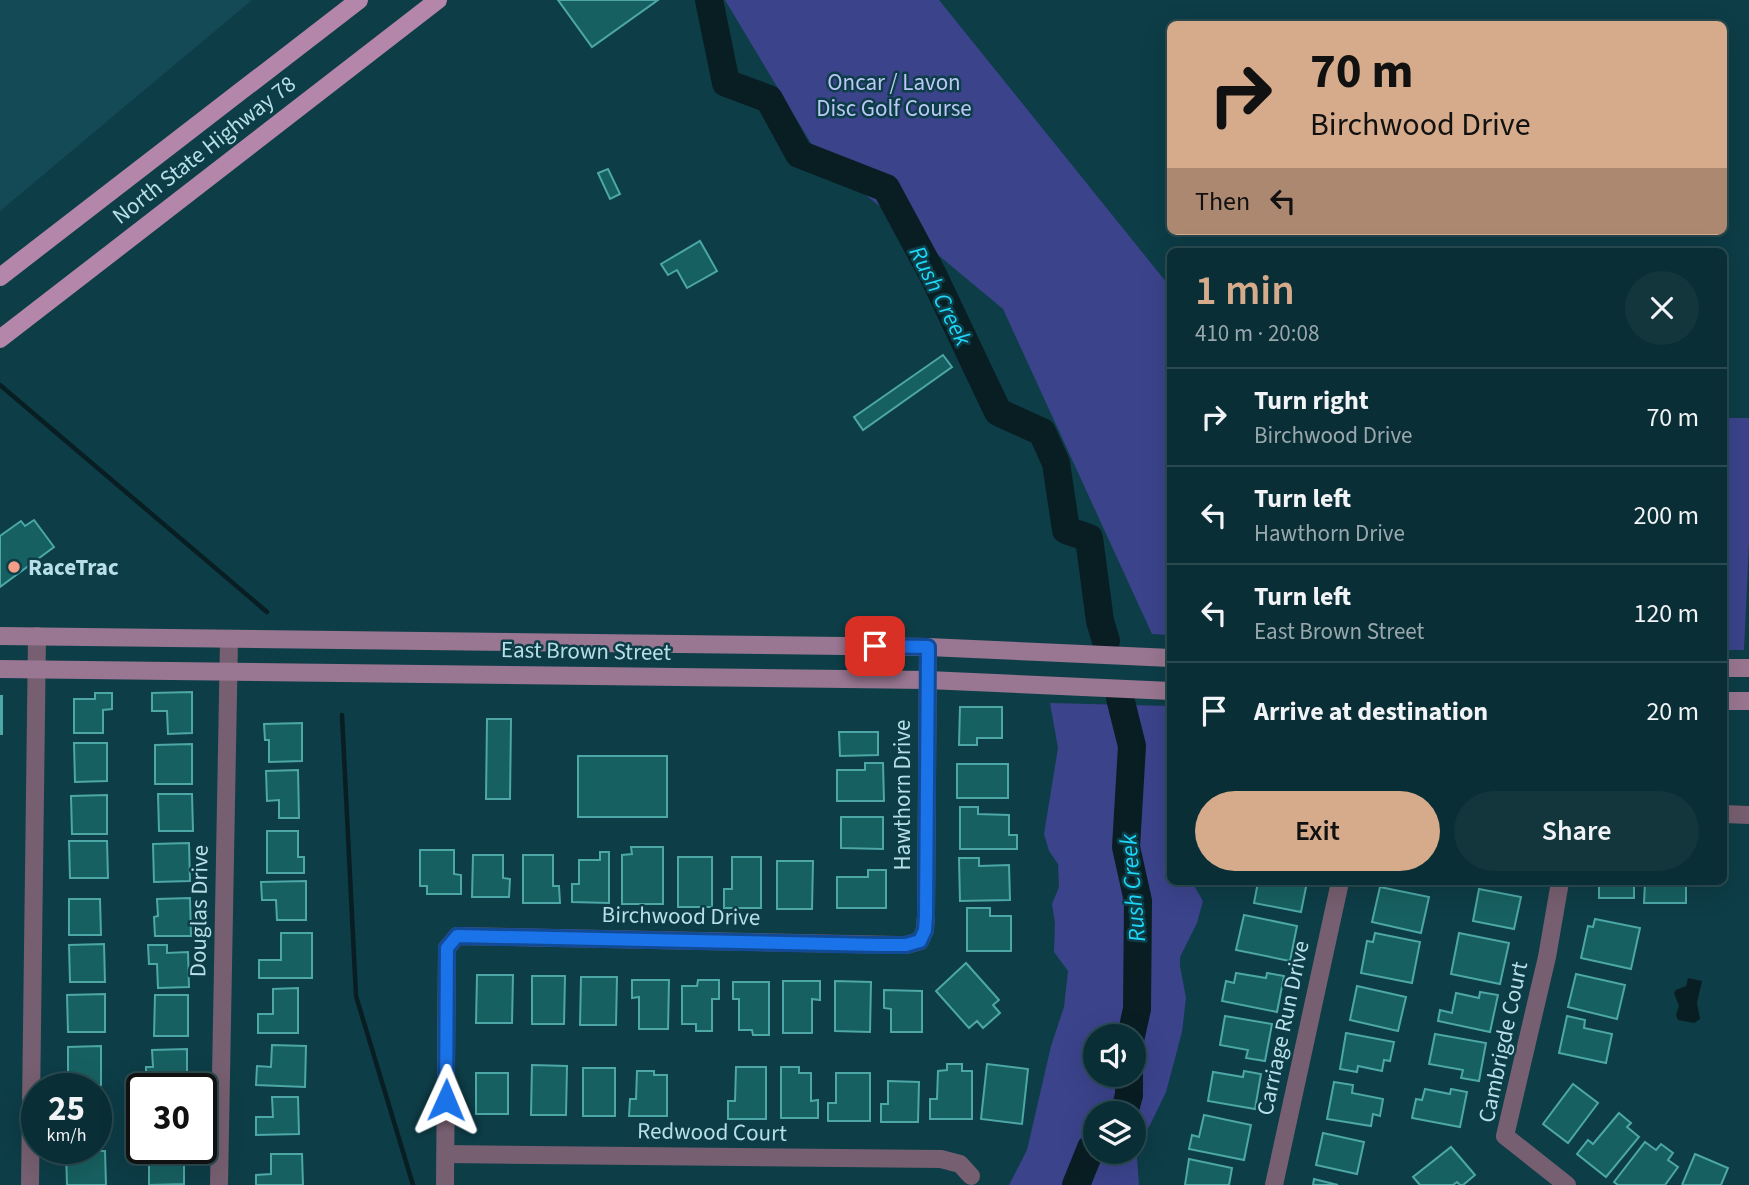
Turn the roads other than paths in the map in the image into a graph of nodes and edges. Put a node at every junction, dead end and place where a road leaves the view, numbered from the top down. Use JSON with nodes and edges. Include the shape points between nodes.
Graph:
{"nodes":[{"id":1,"x":359,"y":0,"type":"edge"},
{"id":2,"x":438,"y":0,"type":"edge"},
{"id":3,"x":0,"y":277,"type":"edge"},
{"id":4,"x":0,"y":339,"type":"edge"},
{"id":5,"x":0,"y":636,"type":"edge"},
{"id":6,"x":37,"y":636,"type":"junction"},
{"id":7,"x":229,"y":639,"type":"junction"},
{"id":8,"x":692,"y":644,"type":"junction"},
{"id":9,"x":928,"y":647,"type":"junction"},
{"id":10,"x":1167,"y":658,"type":"edge"},
{"id":11,"x":1727,"y":668,"type":"edge"},
{"id":12,"x":1749,"y":668,"type":"edge"},
{"id":13,"x":0,"y":669,"type":"edge"},
{"id":14,"x":37,"y":669,"type":"junction"},
{"id":15,"x":229,"y":672,"type":"junction"},
{"id":16,"x":692,"y":677,"type":"junction"},
{"id":17,"x":928,"y":680,"type":"junction"},
{"id":18,"x":1167,"y":691,"type":"edge"},
{"id":19,"x":1727,"y":701,"type":"edge"},
{"id":20,"x":1749,"y":701,"type":"edge"},
{"id":21,"x":1727,"y":814,"type":"edge"},
{"id":22,"x":1749,"y":815,"type":"edge"},
{"id":23,"x":1339,"y":885,"type":"edge"},
{"id":24,"x":1559,"y":885,"type":"edge"},
{"id":25,"x":920,"y":941,"type":"joint"},
{"id":26,"x":446,"y":1154,"type":"junction"},
{"id":27,"x":971,"y":1176,"type":"dead end"},
{"id":28,"x":30,"y":1185,"type":"edge"},
{"id":29,"x":219,"y":1185,"type":"edge"},
{"id":30,"x":445,"y":1185,"type":"edge"},
{"id":31,"x":1274,"y":1185,"type":"edge"},
{"id":32,"x":1567,"y":1185,"type":"edge"}],
"edges":[{"from":1,"to":3,"type":"main road","name":"North State Highway 78"},
{"from":2,"to":4,"type":"main road","name":"North State Highway 78"},
{"from":5,"to":6,"type":"main road","name":"East Brown Street"},
{"from":6,"to":7,"type":"main road","name":"East Brown Street"},
{"from":6,"to":14,"type":"street"},
{"from":7,"to":8,"type":"main road","name":"East Brown Street"},
{"from":7,"to":15,"type":"street","name":"Douglas Drive"},
{"from":8,"to":9,"type":"main road","name":"East Brown Street"},
{"from":8,"to":16,"type":"main road"},
{"from":9,"to":10,"type":"main road","name":"East Brown Street"},
{"from":9,"to":17,"type":"street","name":"Hawthorn Drive"},
{"from":11,"to":12,"type":"main road"},
{"from":13,"to":14,"type":"main road","name":"East Brown Street"},
{"from":14,"to":15,"type":"main road","name":"East Brown Street"},
{"from":14,"to":28,"type":"street"},
{"from":15,"to":16,"type":"main road","name":"East Brown Street"},
{"from":15,"to":29,"type":"street","name":"Douglas Drive"},
{"from":16,"to":17,"type":"main road","name":"East Brown Street"},
{"from":17,"to":18,"type":"main road","name":"East Brown Street"},
{"from":17,"to":25,"type":"street","name":"Hawthorn Drive","via":[[926,916]]},
{"from":19,"to":20,"type":"main road"},
{"from":21,"to":22,"type":"street"},
{"from":23,"to":31,"type":"street","name":"Carriage Run Drive"},
{"from":24,"to":32,"type":"street","name":"Cambrigde Court","via":[[1505,1136]]},
{"from":25,"to":26,"type":"street","name":"Birchwood Drive","via":[[888,945],[457,936],[447,948]]},
{"from":26,"to":27,"type":"street","name":"Redwood Court","via":[[941,1159],[960,1164]]},
{"from":26,"to":30,"type":"street"}]}
